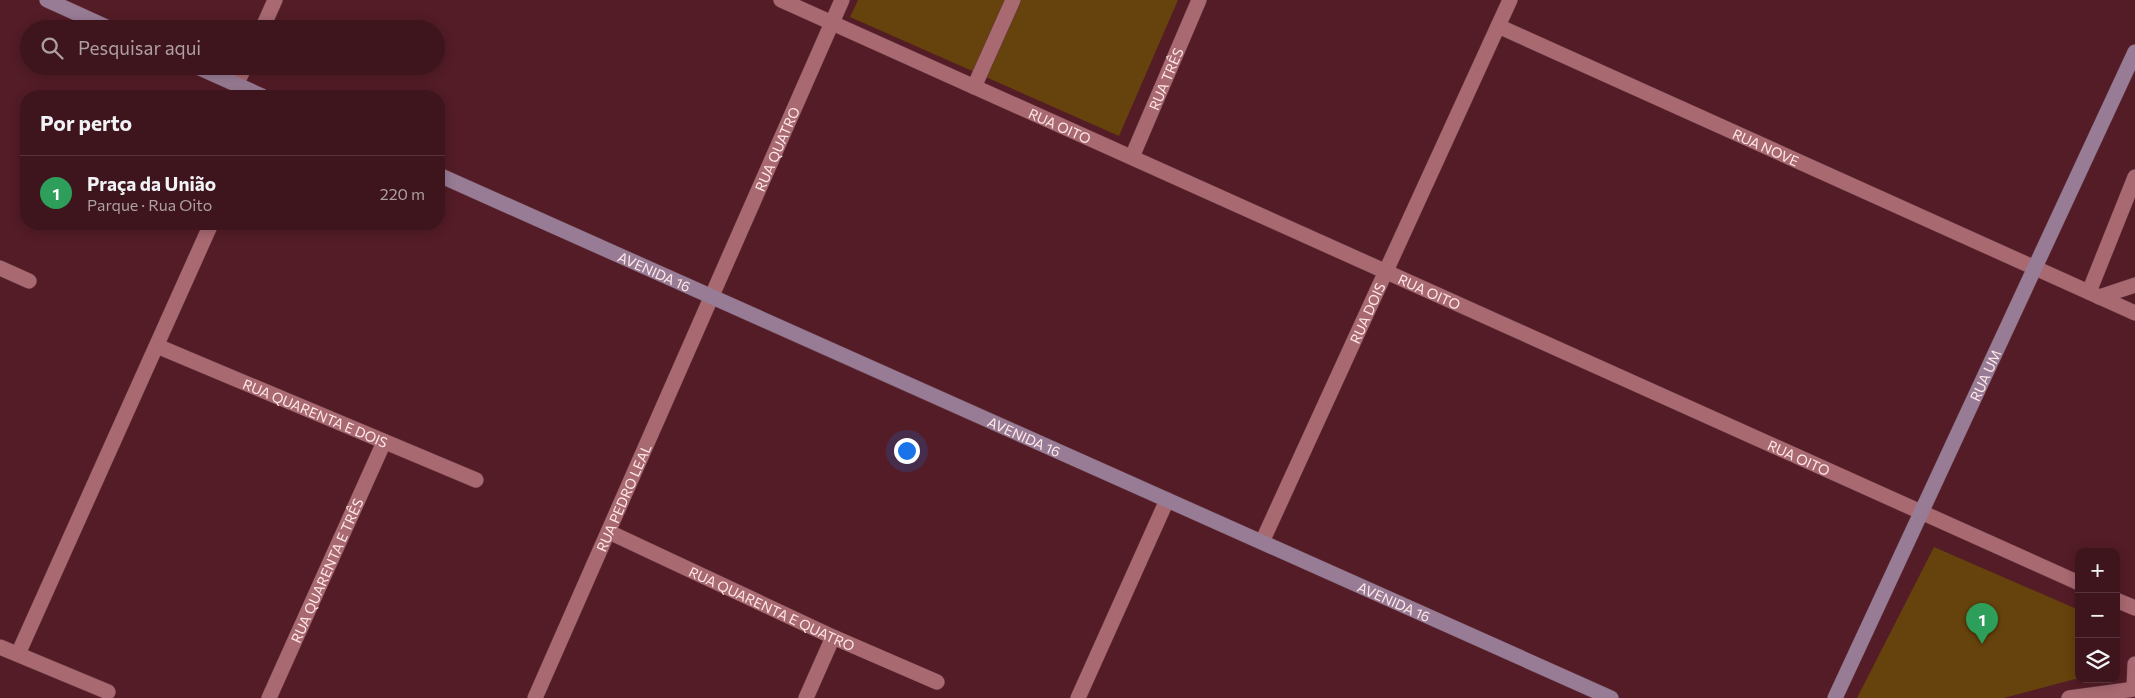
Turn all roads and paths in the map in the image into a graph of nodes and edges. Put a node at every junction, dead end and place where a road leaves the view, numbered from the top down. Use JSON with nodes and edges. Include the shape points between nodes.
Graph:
{"nodes":[{"id":1,"x":47,"y":0,"type":"edge"},
{"id":2,"x":275,"y":0,"type":"edge"},
{"id":3,"x":781,"y":0,"type":"edge"},
{"id":4,"x":842,"y":0,"type":"edge"},
{"id":5,"x":1013,"y":0,"type":"edge"},
{"id":6,"x":1199,"y":0,"type":"edge"},
{"id":7,"x":1510,"y":0,"type":"edge"},
{"id":8,"x":91,"y":20,"type":"edge"},
{"id":9,"x":266,"y":20,"type":"edge"},
{"id":10,"x":832,"y":23,"type":"junction"},
{"id":11,"x":1498,"y":26,"type":"junction"},
{"id":12,"x":2135,"y":52,"type":"edge"},
{"id":13,"x":214,"y":75,"type":"edge"},
{"id":14,"x":241,"y":75,"type":"edge"},
{"id":15,"x":236,"y":85,"type":"junction"},
{"id":16,"x":974,"y":87,"type":"junction"},
{"id":17,"x":248,"y":90,"type":"edge"},
{"id":18,"x":1132,"y":157,"type":"junction"},
{"id":19,"x":2135,"y":177,"type":"edge"},
{"id":20,"x":445,"y":178,"type":"edge"},
{"id":21,"x":208,"y":230,"type":"edge"},
{"id":22,"x":0,"y":268,"type":"edge"},
{"id":23,"x":2035,"y":268,"type":"junction"},
{"id":24,"x":1385,"y":272,"type":"junction"},
{"id":25,"x":29,"y":281,"type":"dead end"},
{"id":26,"x":2135,"y":285,"type":"edge"},
{"id":27,"x":2094,"y":294,"type":"junction"},
{"id":28,"x":713,"y":298,"type":"junction"},
{"id":29,"x":2135,"y":313,"type":"edge"},
{"id":30,"x":157,"y":346,"type":"junction"},
{"id":31,"x":384,"y":442,"type":"junction"},
{"id":32,"x":476,"y":480,"type":"dead end"},
{"id":33,"x":1167,"y":500,"type":"junction"},
{"id":34,"x":1921,"y":512,"type":"junction"},
{"id":35,"x":609,"y":532,"type":"junction"},
{"id":36,"x":1262,"y":542,"type":"junction"},
{"id":37,"x":2075,"y":581,"type":"edge"},
{"id":38,"x":2120,"y":602,"type":"edge"},
{"id":39,"x":2135,"y":608,"type":"edge"},
{"id":40,"x":833,"y":637,"type":"junction"},
{"id":41,"x":0,"y":647,"type":"edge"},
{"id":42,"x":18,"y":654,"type":"junction"},
{"id":43,"x":2135,"y":664,"type":"edge"},
{"id":44,"x":937,"y":682,"type":"dead end"},
{"id":45,"x":2134,"y":689,"type":"edge"},
{"id":46,"x":108,"y":692,"type":"dead end"},
{"id":47,"x":269,"y":698,"type":"edge"},
{"id":48,"x":535,"y":698,"type":"edge"},
{"id":49,"x":806,"y":698,"type":"edge"},
{"id":50,"x":1078,"y":698,"type":"edge"},
{"id":51,"x":1611,"y":698,"type":"edge"},
{"id":52,"x":1835,"y":698,"type":"edge"},
{"id":53,"x":2069,"y":698,"type":"edge"}],
"edges":[{"from":1,"to":8,"type":"street"},
{"from":2,"to":9,"type":"street"},
{"from":3,"to":10,"type":"street","name":"RUA OITO"},
{"from":4,"to":10,"type":"street","name":"RUA QUATRO"},
{"from":5,"to":16,"type":"street"},
{"from":6,"to":18,"type":"street","name":"RUA TRÊS"},
{"from":7,"to":11,"type":"street","name":"RUA DOIS"},
{"from":10,"to":16,"type":"street","name":"RUA OITO"},
{"from":10,"to":28,"type":"street","name":"RUA QUATRO"},
{"from":11,"to":23,"type":"street","name":"RUA NOVE"},
{"from":11,"to":24,"type":"street","name":"RUA DOIS"},
{"from":12,"to":23,"type":"street","name":"RUA UM"},
{"from":13,"to":15,"type":"street"},
{"from":14,"to":15,"type":"street"},
{"from":15,"to":17,"type":"street"},
{"from":16,"to":18,"type":"street","name":"RUA OITO"},
{"from":18,"to":24,"type":"street","name":"RUA OITO"},
{"from":19,"to":27,"type":"street"},
{"from":20,"to":28,"type":"street","name":"AVENIDA 16"},
{"from":21,"to":30,"type":"street"},
{"from":22,"to":25,"type":"street"},
{"from":23,"to":27,"type":"street","name":"RUA NOVE"},
{"from":23,"to":34,"type":"street","name":"RUA UM"},
{"from":24,"to":34,"type":"street","name":"RUA OITO"},
{"from":24,"to":36,"type":"street","name":"RUA DOIS"},
{"from":26,"to":27,"type":"street"},
{"from":27,"to":29,"type":"street","name":"RUA NOVE"},
{"from":28,"to":33,"type":"street","name":"AVENIDA 16"},
{"from":28,"to":35,"type":"street","name":"RUA PEDRO LEAL"},
{"from":30,"to":31,"type":"street","name":"RUA QUARENTA E DOIS"},
{"from":30,"to":42,"type":"street"},
{"from":31,"to":32,"type":"street","name":"RUA QUARENTA E DOIS"},
{"from":31,"to":47,"type":"street","name":"RUA QUARENTA E TRÊS"},
{"from":33,"to":36,"type":"street","name":"AVENIDA 16"},
{"from":33,"to":50,"type":"street"},
{"from":34,"to":37,"type":"street","name":"RUA OITO"},
{"from":34,"to":52,"type":"street","name":"RUA UM"},
{"from":35,"to":40,"type":"street","name":"RUA QUARENTA E QUATRO"},
{"from":35,"to":48,"type":"street","name":"RUA PEDRO LEAL"},
{"from":36,"to":51,"type":"street","name":"AVENIDA 16"},
{"from":38,"to":39,"type":"street"},
{"from":40,"to":44,"type":"street","name":"RUA QUARENTA E QUATRO"},
{"from":40,"to":49,"type":"street"},
{"from":41,"to":42,"type":"street"},
{"from":42,"to":46,"type":"street"},
{"from":43,"to":45,"type":"street"},
{"from":45,"to":53,"type":"street"}]}
